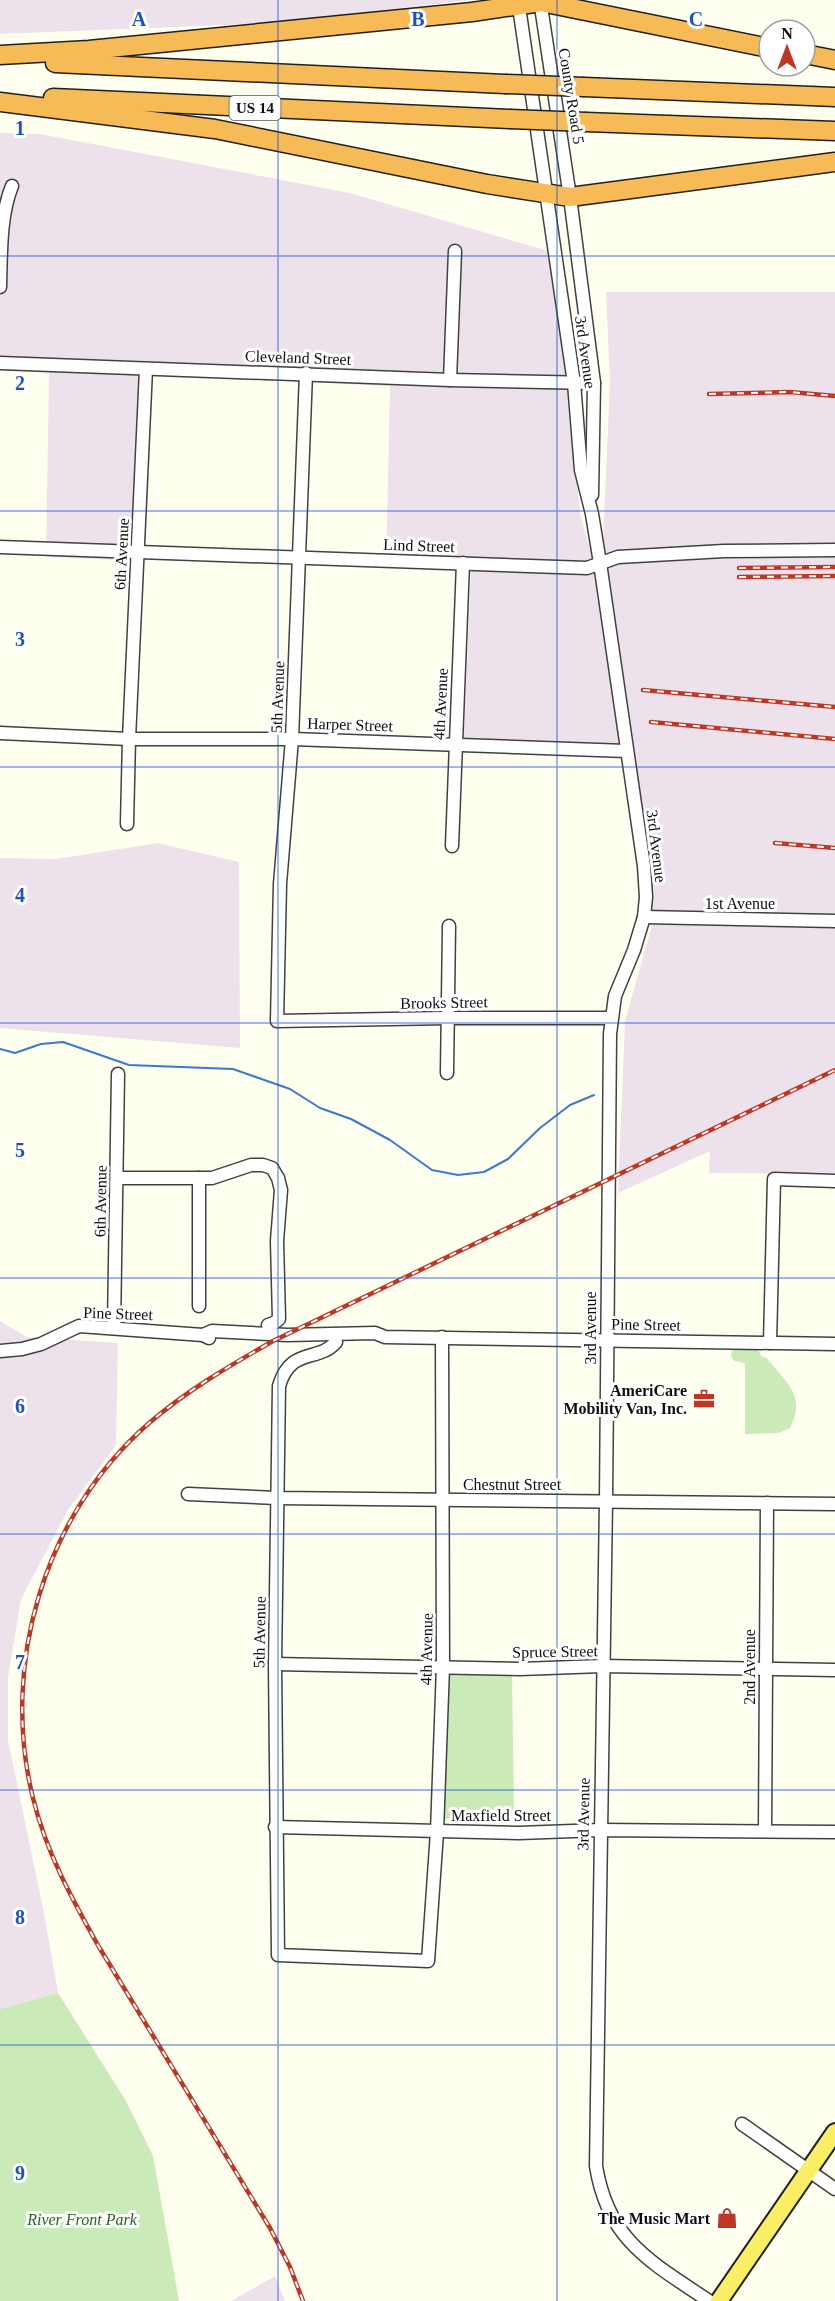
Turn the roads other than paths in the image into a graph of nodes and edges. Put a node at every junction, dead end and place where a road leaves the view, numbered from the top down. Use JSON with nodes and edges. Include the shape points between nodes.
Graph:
{"nodes":[{"id":1,"x":540,"y":1,"type":"edge"},
{"id":2,"x":518,"y":2,"type":"edge"},
{"id":3,"x":757,"y":46,"type":"edge"},
{"id":4,"x":0,"y":55,"type":"edge"},
{"id":5,"x":817,"y":56,"type":"edge"},
{"id":6,"x":835,"y":60,"type":"edge"},
{"id":7,"x":0,"y":61,"type":"edge"},
{"id":8,"x":0,"y":96,"type":"edge"},
{"id":9,"x":835,"y":97,"type":"edge"},
{"id":10,"x":0,"y":102,"type":"edge"},
{"id":11,"x":835,"y":131,"type":"edge"},
{"id":12,"x":835,"y":162,"type":"edge"},
{"id":13,"x":12,"y":186,"type":"dead end"},
{"id":14,"x":546,"y":194,"type":"junction"},
{"id":15,"x":570,"y":197,"type":"junction"},
{"id":16,"x":454,"y":251,"type":"dead end"},
{"id":17,"x":0,"y":287,"type":"edge"},
{"id":18,"x":0,"y":363,"type":"edge"},
{"id":19,"x":146,"y":369,"type":"junction"},
{"id":20,"x":306,"y":373,"type":"junction"},
{"id":21,"x":450,"y":380,"type":"junction"},
{"id":22,"x":574,"y":383,"type":"junction"},
{"id":23,"x":594,"y":383,"type":"junction"},
{"id":24,"x":592,"y":514,"type":"junction"},
{"id":25,"x":0,"y":547,"type":"edge"},
{"id":26,"x":835,"y":550,"type":"edge"},
{"id":27,"x":138,"y":552,"type":"junction"},
{"id":28,"x":298,"y":558,"type":"junction"},
{"id":29,"x":463,"y":563,"type":"junction"},
{"id":30,"x":600,"y":563,"type":"junction"},
{"id":31,"x":0,"y":732,"type":"edge"},
{"id":32,"x":129,"y":739,"type":"junction"},
{"id":33,"x":292,"y":739,"type":"junction"},
{"id":34,"x":455,"y":745,"type":"junction"},
{"id":35,"x":626,"y":751,"type":"junction"},
{"id":36,"x":127,"y":824,"type":"dead end"},
{"id":37,"x":452,"y":846,"type":"dead end"},
{"id":38,"x":644,"y":917,"type":"junction"},
{"id":39,"x":835,"y":921,"type":"edge"},
{"id":40,"x":449,"y":926,"type":"dead end"},
{"id":41,"x":447,"y":1018,"type":"junction"},
{"id":42,"x":611,"y":1018,"type":"junction"},
{"id":43,"x":277,"y":1022,"type":"joint"},
{"id":44,"x":447,"y":1073,"type":"dead end"},
{"id":45,"x":118,"y":1074,"type":"dead end"},
{"id":46,"x":117,"y":1178,"type":"junction"},
{"id":47,"x":199,"y":1178,"type":"junction"},
{"id":48,"x":835,"y":1181,"type":"edge"},
{"id":49,"x":199,"y":1306,"type":"dead end"},
{"id":50,"x":273,"y":1322,"type":"dead end"},
{"id":51,"x":114,"y":1327,"type":"junction"},
{"id":52,"x":203,"y":1335,"type":"junction"},
{"id":53,"x":385,"y":1337,"type":"junction"},
{"id":54,"x":442,"y":1337,"type":"junction"},
{"id":55,"x":606,"y":1340,"type":"junction"},
{"id":56,"x":336,"y":1342,"type":"junction"},
{"id":57,"x":770,"y":1343,"type":"junction"},
{"id":58,"x":835,"y":1344,"type":"edge"},
{"id":59,"x":0,"y":1352,"type":"edge"},
{"id":60,"x":188,"y":1494,"type":"dead end"},
{"id":61,"x":277,"y":1498,"type":"junction"},
{"id":62,"x":444,"y":1501,"type":"junction"},
{"id":63,"x":606,"y":1501,"type":"junction"},
{"id":64,"x":766,"y":1503,"type":"junction"},
{"id":65,"x":835,"y":1504,"type":"edge"},
{"id":66,"x":275,"y":1664,"type":"junction"},
{"id":67,"x":443,"y":1666,"type":"junction"},
{"id":68,"x":602,"y":1666,"type":"junction"},
{"id":69,"x":765,"y":1670,"type":"junction"},
{"id":70,"x":835,"y":1670,"type":"edge"},
{"id":71,"x":275,"y":1827,"type":"junction"},
{"id":72,"x":600,"y":1830,"type":"junction"},
{"id":73,"x":765,"y":1831,"type":"junction"},
{"id":74,"x":437,"y":1832,"type":"junction"},
{"id":75,"x":835,"y":1832,"type":"edge"},
{"id":76,"x":428,"y":1961,"type":"joint"},
{"id":77,"x":742,"y":2124,"type":"dead end"},
{"id":78,"x":835,"y":2132,"type":"edge"},
{"id":79,"x":808,"y":2171,"type":"junction"},
{"id":80,"x":835,"y":2189,"type":"edge"},
{"id":81,"x":709,"y":2301,"type":"edge"},
{"id":82,"x":719,"y":2301,"type":"edge"}],
"edges":[{"from":1,"to":2,"type":"highway"},
{"from":1,"to":3,"type":"highway"},
{"from":1,"to":15,"type":"street","name":"County Road 5"},
{"from":2,"to":4,"type":"highway","via":[[472,12],[99,50]]},
{"from":2,"to":14,"type":"street"},
{"from":5,"to":6,"type":"highway"},
{"from":7,"to":9,"type":"highway","number":"US 14","bridge":true},
{"from":8,"to":11,"type":"highway","number":"US 14","bridge":true},
{"from":10,"to":14,"type":"highway","via":[[215,129]]},
{"from":12,"to":15,"type":"highway"},
{"from":13,"to":17,"type":"street","via":[[2,212]]},
{"from":14,"to":15,"type":"highway"},
{"from":14,"to":22,"type":"street","name":"3rd Avenue"},
{"from":15,"to":23,"type":"street","name":"3rd Avenue"},
{"from":16,"to":21,"type":"street"},
{"from":18,"to":19,"type":"street","name":"Cleveland Street"},
{"from":19,"to":20,"type":"street","name":"Cleveland Street"},
{"from":19,"to":27,"type":"street","name":"6th Avenue"},
{"from":20,"to":21,"type":"street","name":"Cleveland Street"},
{"from":20,"to":28,"type":"street","name":"5th Avenue"},
{"from":21,"to":22,"type":"street","name":"Cleveland Street"},
{"from":22,"to":23,"type":"street","name":"Cleveland Street"},
{"from":22,"to":24,"type":"street","name":"3rd Avenue","via":[[581,470]]},
{"from":23,"to":24,"type":"street","name":"3rd Avenue"},
{"from":24,"to":30,"type":"street","name":"3rd Avenue"},
{"from":25,"to":27,"type":"street","name":"Lind Street"},
{"from":26,"to":30,"type":"street","name":"Lind Street","via":[[724,551],[618,557]]},
{"from":27,"to":28,"type":"street","name":"Lind Street"},
{"from":27,"to":32,"type":"street","name":"6th Avenue"},
{"from":28,"to":29,"type":"street","name":"Lind Street"},
{"from":28,"to":33,"type":"street","name":"5th Avenue"},
{"from":29,"to":30,"type":"street","name":"Lind Street","via":[[587,568]]},
{"from":29,"to":34,"type":"street","name":"4th Avenue"},
{"from":30,"to":35,"type":"street","name":"3rd Avenue"},
{"from":31,"to":32,"type":"street","name":"Harper Street"},
{"from":32,"to":33,"type":"street","name":"Harper Street"},
{"from":32,"to":36,"type":"street","name":"6th Avenue"},
{"from":33,"to":34,"type":"street","name":"Harper Street"},
{"from":33,"to":43,"type":"street","name":"5th Avenue","via":[[280,884]]},
{"from":34,"to":35,"type":"street","name":"Harper Street"},
{"from":34,"to":37,"type":"street","name":"4th Avenue"},
{"from":35,"to":38,"type":"street","name":"3rd Avenue","via":[[644,866]]},
{"from":38,"to":39,"type":"street","name":"1st Avenue"},
{"from":38,"to":42,"type":"street","name":"3rd Avenue","via":[[615,996]]},
{"from":40,"to":41,"type":"street"},
{"from":41,"to":42,"type":"street","name":"Brooks Street"},
{"from":41,"to":43,"type":"street","name":"Brooks Street"},
{"from":41,"to":44,"type":"street"},
{"from":42,"to":55,"type":"street","name":"3rd Avenue"},
{"from":45,"to":46,"type":"street","name":"6th Avenue"},
{"from":46,"to":47,"type":"street"},
{"from":46,"to":51,"type":"street","name":"6th Avenue"},
{"from":47,"to":49,"type":"street"},
{"from":47,"to":50,"type":"street","via":[[212,1178],[251,1165],[272,1168],[278,1178],[281,1190]]},
{"from":48,"to":57,"type":"street","via":[[774,1179]]},
{"from":51,"to":52,"type":"street","name":"Pine Street"},
{"from":51,"to":59,"type":"street","name":"Pine Street","via":[[79,1326],[41,1344]]},
{"from":52,"to":53,"type":"street","name":"Pine Street","via":[[212,1331],[287,1335],[375,1333]]},
{"from":52,"to":56,"type":"street","name":"Pine Street","via":[[213,1339]]},
{"from":53,"to":54,"type":"street","name":"Pine Street"},
{"from":53,"to":56,"type":"street","name":"Pine Street"},
{"from":54,"to":55,"type":"street","name":"Pine Street"},
{"from":54,"to":62,"type":"street","name":"4th Avenue"},
{"from":55,"to":57,"type":"street","name":"Pine Street"},
{"from":55,"to":63,"type":"street","name":"3rd Avenue"},
{"from":56,"to":61,"type":"street","name":"5th Avenue","via":[[296,1360],[283,1372],[279,1386]]},
{"from":57,"to":58,"type":"street","name":"Pine Street"},
{"from":60,"to":61,"type":"street","name":"Chestnut Street"},
{"from":61,"to":62,"type":"street","name":"Chestnut Street"},
{"from":61,"to":66,"type":"street","name":"5th Avenue"},
{"from":62,"to":63,"type":"street","name":"Chestnut Street"},
{"from":62,"to":67,"type":"street","name":"4th Avenue"},
{"from":63,"to":64,"type":"street","name":"Chestnut Street"},
{"from":63,"to":68,"type":"street","name":"3rd Avenue"},
{"from":64,"to":65,"type":"street","name":"Chestnut Street"},
{"from":64,"to":69,"type":"street","name":"2nd Avenue"},
{"from":66,"to":67,"type":"street","name":"Spruce Street"},
{"from":66,"to":71,"type":"street","name":"5th Avenue"},
{"from":67,"to":68,"type":"street","name":"Spruce Street"},
{"from":67,"to":74,"type":"street","name":"4th Avenue"},
{"from":68,"to":69,"type":"street","name":"Spruce Street"},
{"from":68,"to":72,"type":"street","name":"3rd Avenue"},
{"from":69,"to":70,"type":"street","name":"Spruce Street"},
{"from":69,"to":73,"type":"street","name":"2nd Avenue"},
{"from":71,"to":74,"type":"street","name":"Maxfield Street"},
{"from":71,"to":76,"type":"street","name":"5th Avenue","via":[[278,1955]]},
{"from":72,"to":73,"type":"street","name":"Maxfield Street"},
{"from":72,"to":74,"type":"street","name":"Maxfield Street"},
{"from":72,"to":81,"type":"street","name":"3rd Avenue","via":[[595,2149],[599,2183],[614,2221],[633,2247]]},
{"from":73,"to":75,"type":"street","name":"Maxfield Street"},
{"from":74,"to":76,"type":"street","name":"4th Avenue"},
{"from":77,"to":79,"type":"street"},
{"from":78,"to":79,"type":"main road"},
{"from":79,"to":80,"type":"street"},
{"from":79,"to":82,"type":"main road"}]}
